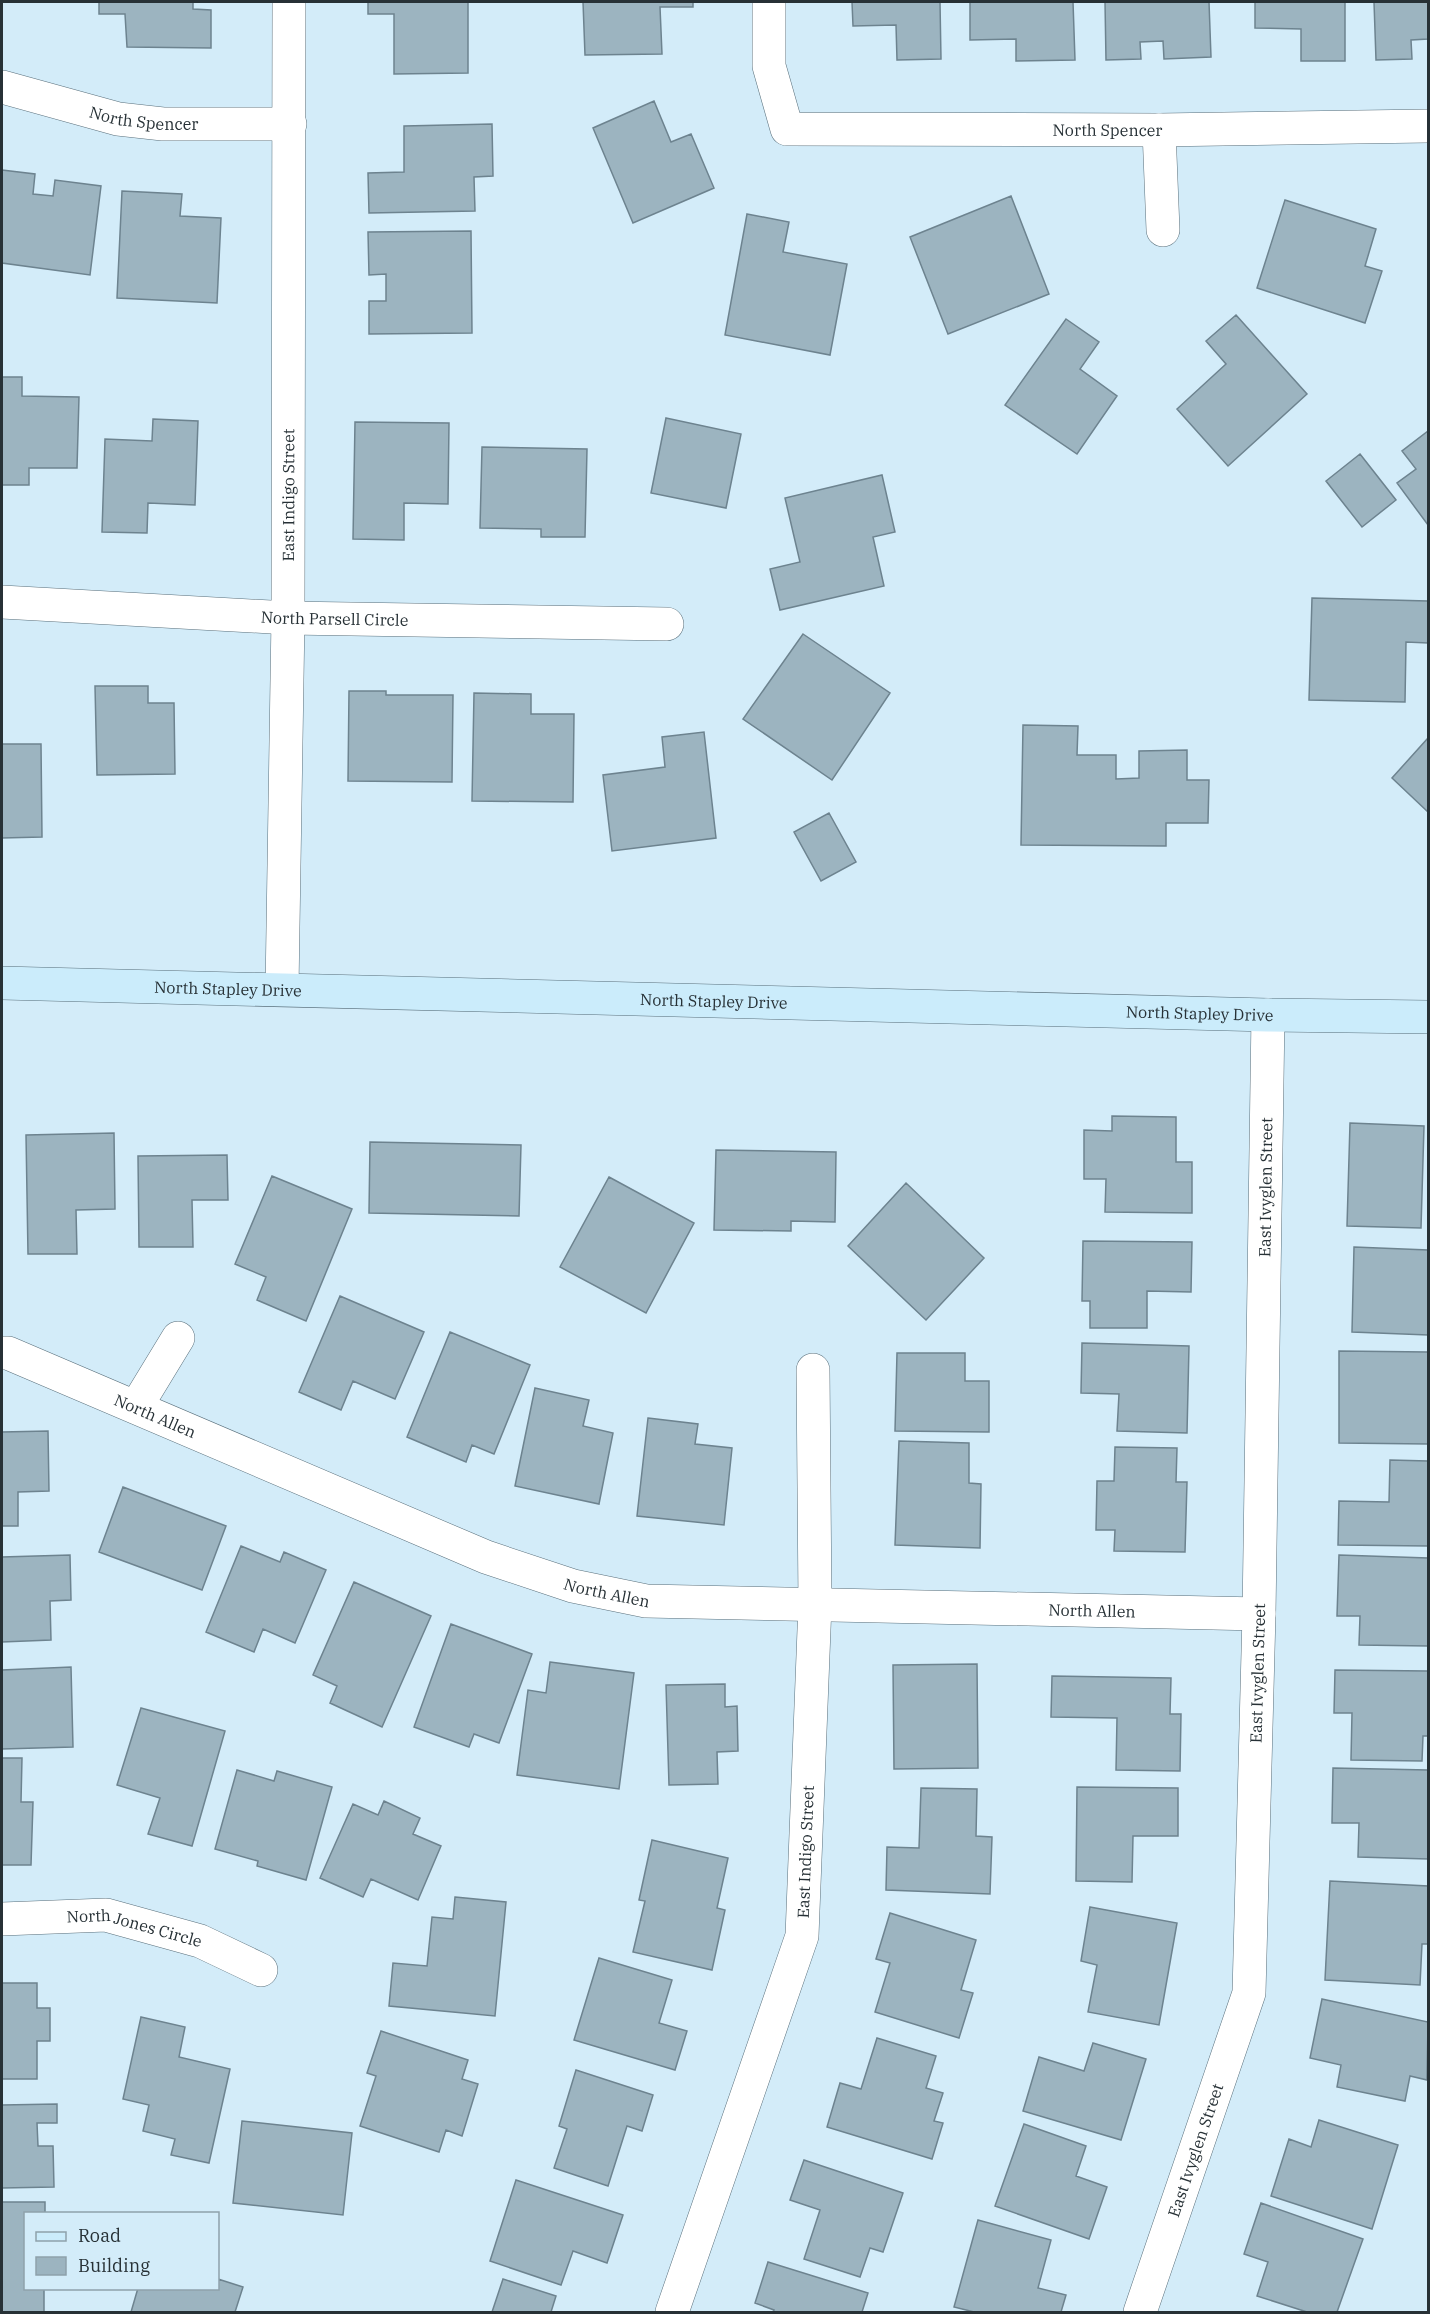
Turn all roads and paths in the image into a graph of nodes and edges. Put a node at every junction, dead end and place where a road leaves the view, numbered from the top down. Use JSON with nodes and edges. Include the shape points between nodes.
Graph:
{"nodes":[{"id":1,"x":289,"y":2,"type":"edge"},
{"id":2,"x":769,"y":2,"type":"edge"},
{"id":3,"x":2,"y":87,"type":"edge"},
{"id":4,"x":290,"y":124,"type":"junction"},
{"id":5,"x":1428,"y":126,"type":"edge"},
{"id":6,"x":1160,"y":130,"type":"junction"},
{"id":7,"x":1163,"y":230,"type":"dead end"},
{"id":8,"x":2,"y":602,"type":"edge"},
{"id":9,"x":288,"y":618,"type":"junction"},
{"id":10,"x":667,"y":624,"type":"dead end"},
{"id":11,"x":2,"y":983,"type":"edge"},
{"id":12,"x":282,"y":989,"type":"junction"},
{"id":13,"x":1268,"y":1015,"type":"junction"},
{"id":14,"x":1428,"y":1017,"type":"edge"},
{"id":15,"x":178,"y":1338,"type":"dead end"},
{"id":16,"x":2,"y":1353,"type":"edge"},
{"id":17,"x":813,"y":1370,"type":"dead end"},
{"id":18,"x":136,"y":1407,"type":"junction"},
{"id":19,"x":814,"y":1604,"type":"junction"},
{"id":20,"x":1259,"y":1614,"type":"junction"},
{"id":21,"x":2,"y":1919,"type":"edge"},
{"id":22,"x":261,"y":1970,"type":"dead end"},
{"id":23,"x":672,"y":2313,"type":"edge"},
{"id":24,"x":1140,"y":2313,"type":"edge"}],
"edges":[{"from":1,"to":4,"type":"street","name":"East Indigo Street"},
{"from":2,"to":6,"type":"street","name":"North Spencer","via":[[769,66],[787,129]]},
{"from":3,"to":4,"type":"street","name":"North Spencer","via":[[118,119],[163,124]]},
{"from":4,"to":9,"type":"street","name":"East Indigo Street"},
{"from":5,"to":6,"type":"street","name":"North Spencer"},
{"from":6,"to":7,"type":"street"},
{"from":8,"to":9,"type":"street","name":"North Parsell Circle"},
{"from":9,"to":10,"type":"street","name":"North Parsell Circle"},
{"from":9,"to":12,"type":"street","name":"East Indigo Street"},
{"from":11,"to":12,"type":"main road","name":"North Stapley Drive"},
{"from":12,"to":13,"type":"main road","name":"North Stapley Drive"},
{"from":13,"to":14,"type":"main road","name":"North Stapley Drive"},
{"from":13,"to":20,"type":"street","name":"East Ivyglen Street"},
{"from":15,"to":18,"type":"street"},
{"from":16,"to":18,"type":"street","name":"North Allen"},
{"from":17,"to":19,"type":"street","name":"East Indigo Street"},
{"from":18,"to":19,"type":"street","name":"North Allen","via":[[486,1557],[573,1586],[646,1601]]},
{"from":19,"to":20,"type":"street","name":"North Allen"},
{"from":19,"to":23,"type":"street","name":"East Indigo Street","via":[[802,1936]]},
{"from":20,"to":24,"type":"street","name":"East Ivyglen Street","via":[[1250,1994]]},
{"from":21,"to":22,"type":"street","name":"North Jones Circle","via":[[106,1915],[200,1941]]}]}
